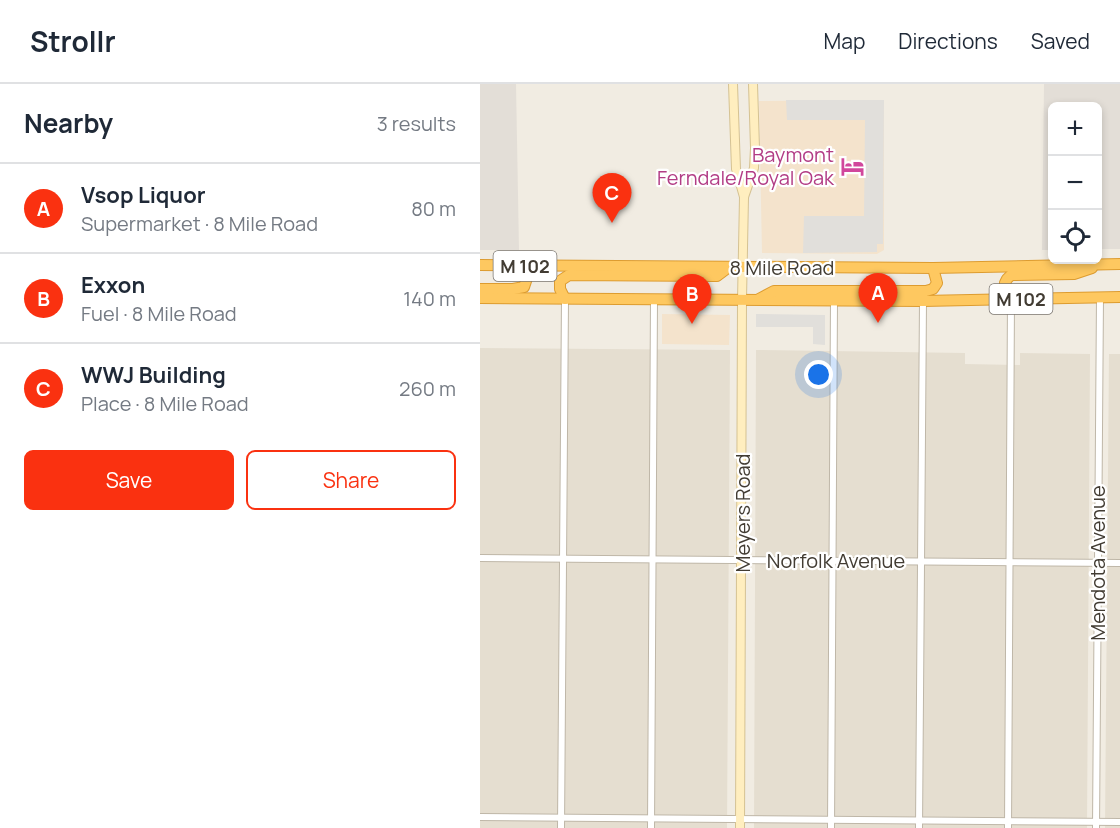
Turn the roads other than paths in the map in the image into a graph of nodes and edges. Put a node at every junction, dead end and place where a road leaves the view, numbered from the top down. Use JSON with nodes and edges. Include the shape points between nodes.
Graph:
{"nodes":[{"id":1,"x":733,"y":84,"type":"edge"},
{"id":2,"x":753,"y":84,"type":"edge"},
{"id":3,"x":744,"y":197,"type":"junction"},
{"id":4,"x":1120,"y":264,"type":"edge"},
{"id":5,"x":1104,"y":265,"type":"junction"},
{"id":6,"x":480,"y":266,"type":"edge"},
{"id":7,"x":522,"y":266,"type":"junction"},
{"id":8,"x":729,"y":267,"type":"junction"},
{"id":9,"x":744,"y":267,"type":"junction"},
{"id":10,"x":933,"y":268,"type":"junction"},
{"id":11,"x":480,"y":289,"type":"edge"},
{"id":12,"x":1100,"y":297,"type":"junction"},
{"id":13,"x":1120,"y":297,"type":"edge"},
{"id":14,"x":480,"y":298,"type":"edge"},
{"id":15,"x":565,"y":299,"type":"junction"},
{"id":16,"x":654,"y":299,"type":"junction"},
{"id":17,"x":1011,"y":299,"type":"junction"},
{"id":18,"x":742,"y":300,"type":"junction"},
{"id":19,"x":756,"y":300,"type":"junction"},
{"id":20,"x":834,"y":300,"type":"junction"},
{"id":21,"x":922,"y":301,"type":"junction"},
{"id":22,"x":480,"y":558,"type":"edge"},
{"id":23,"x":563,"y":558,"type":"junction"},
{"id":24,"x":652,"y":559,"type":"junction"},
{"id":25,"x":741,"y":560,"type":"junction"},
{"id":26,"x":832,"y":560,"type":"junction"},
{"id":27,"x":921,"y":561,"type":"junction"},
{"id":28,"x":1010,"y":561,"type":"junction"},
{"id":29,"x":1098,"y":563,"type":"junction"},
{"id":30,"x":1120,"y":563,"type":"edge"},
{"id":31,"x":480,"y":817,"type":"edge"},
{"id":32,"x":561,"y":817,"type":"junction"},
{"id":33,"x":651,"y":818,"type":"junction"},
{"id":34,"x":831,"y":819,"type":"junction"},
{"id":35,"x":919,"y":820,"type":"junction"},
{"id":36,"x":1120,"y":822,"type":"edge"},
{"id":37,"x":740,"y":823,"type":"edge"},
{"id":38,"x":1008,"y":825,"type":"edge"},
{"id":39,"x":1096,"y":825,"type":"edge"},
{"id":40,"x":561,"y":828,"type":"edge"},
{"id":41,"x":651,"y":828,"type":"edge"},
{"id":42,"x":831,"y":828,"type":"edge"},
{"id":43,"x":919,"y":828,"type":"edge"}],
"edges":[{"from":1,"to":3,"type":"street","name":"Meyers Road","via":[[736,170]]},
{"from":2,"to":3,"type":"street","name":"Meyers Road","via":[[754,168]]},
{"from":3,"to":9,"type":"street","name":"Meyers Road"},
{"from":4,"to":5,"type":"highway","name":"8 Mile Road","number":"M 102"},
{"from":5,"to":10,"type":"highway","name":"8 Mile Road","number":"M 102"},
{"from":5,"to":17,"type":"highway","via":[[1074,274],[1011,276],[1005,283]]},
{"from":6,"to":7,"type":"highway","name":"8 Mile Road","number":"M 102"},
{"from":7,"to":8,"type":"highway","name":"8 Mile Road","number":"M 102"},
{"from":7,"to":11,"type":"highway","via":[[527,278],[522,288]]},
{"from":8,"to":9,"type":"highway","name":"8 Mile Road","number":"M 102"},
{"from":8,"to":15,"type":"highway","via":[[717,276],[569,275],[560,281]]},
{"from":9,"to":10,"type":"highway","name":"8 Mile Road","number":"M 102"},
{"from":9,"to":18,"type":"street","name":"Meyers Road"},
{"from":10,"to":19,"type":"highway","via":[[937,283],[926,291],[774,291]]},
{"from":12,"to":13,"type":"highway","name":"8 Mile Road","number":"M 102"},
{"from":12,"to":17,"type":"highway","name":"8 Mile Road","number":"M 102"},
{"from":12,"to":29,"type":"street","name":"Mendota Avenue"},
{"from":14,"to":15,"type":"highway","name":"8 Mile Road","number":"M 102"},
{"from":15,"to":16,"type":"highway","name":"8 Mile Road","number":"M 102"},
{"from":15,"to":23,"type":"street"},
{"from":16,"to":18,"type":"highway","name":"8 Mile Road","number":"M 102"},
{"from":16,"to":24,"type":"street"},
{"from":17,"to":21,"type":"highway","name":"8 Mile Road","number":"M 102"},
{"from":17,"to":28,"type":"street"},
{"from":18,"to":19,"type":"highway","name":"8 Mile Road","number":"M 102"},
{"from":18,"to":25,"type":"street","name":"Meyers Road"},
{"from":19,"to":20,"type":"highway","name":"8 Mile Road","number":"M 102"},
{"from":20,"to":21,"type":"highway","name":"8 Mile Road","number":"M 102"},
{"from":20,"to":26,"type":"street"},
{"from":21,"to":27,"type":"street"},
{"from":22,"to":23,"type":"street","name":"Norfolk Avenue"},
{"from":23,"to":24,"type":"street","name":"Norfolk Avenue"},
{"from":23,"to":32,"type":"street"},
{"from":24,"to":25,"type":"street","name":"Norfolk Avenue"},
{"from":24,"to":33,"type":"street"},
{"from":25,"to":26,"type":"street","name":"Norfolk Avenue"},
{"from":25,"to":37,"type":"street","name":"Meyers Road"},
{"from":26,"to":27,"type":"street","name":"Norfolk Avenue"},
{"from":26,"to":34,"type":"street"},
{"from":27,"to":28,"type":"street","name":"Norfolk Avenue"},
{"from":27,"to":35,"type":"street"},
{"from":28,"to":29,"type":"street","name":"Norfolk Avenue"},
{"from":28,"to":38,"type":"street"},
{"from":29,"to":30,"type":"street","name":"Norfolk Avenue"},
{"from":29,"to":39,"type":"street","name":"Mendota Avenue"},
{"from":31,"to":32,"type":"street"},
{"from":32,"to":33,"type":"street"},
{"from":32,"to":40,"type":"street"},
{"from":33,"to":37,"type":"street"},
{"from":33,"to":41,"type":"street"},
{"from":34,"to":35,"type":"street"},
{"from":34,"to":37,"type":"street"},
{"from":34,"to":42,"type":"street"},
{"from":35,"to":38,"type":"street"},
{"from":35,"to":43,"type":"street"},
{"from":36,"to":39,"type":"street"},
{"from":38,"to":39,"type":"street"}]}
